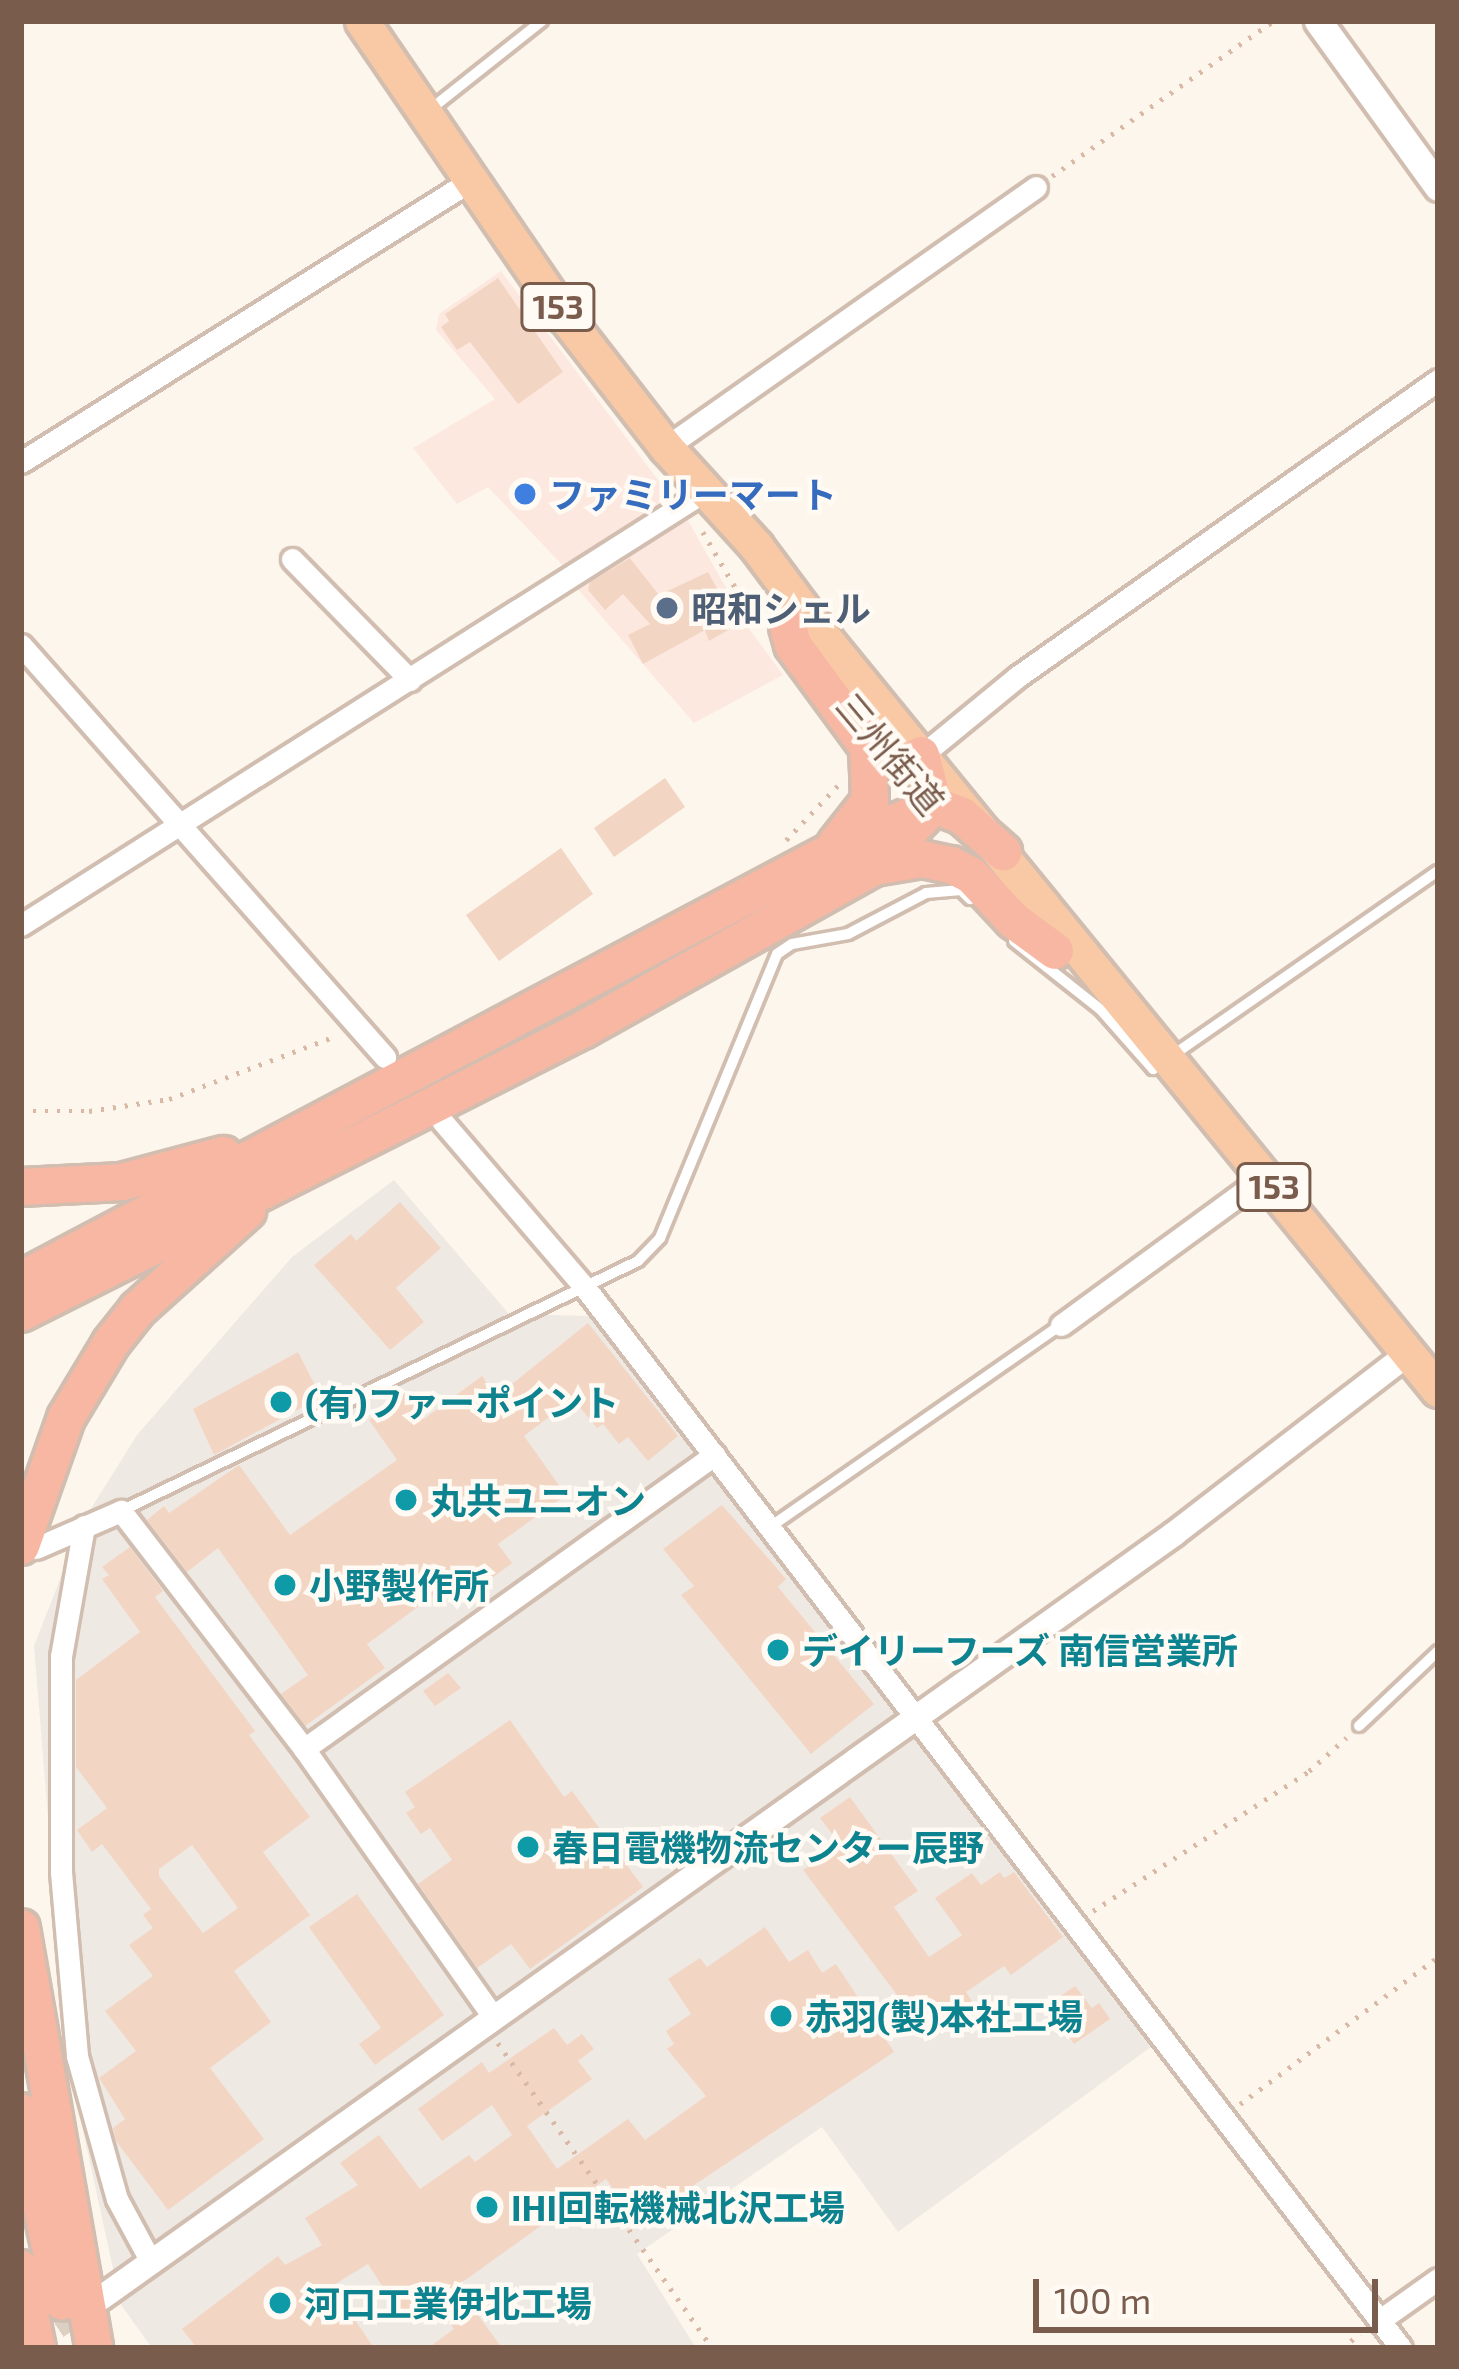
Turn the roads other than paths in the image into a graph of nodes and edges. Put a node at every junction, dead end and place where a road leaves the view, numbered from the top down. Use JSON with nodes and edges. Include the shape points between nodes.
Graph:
{"nodes":[{"id":1,"x":362,"y":21,"type":"edge"},
{"id":2,"x":542,"y":21,"type":"edge"},
{"id":3,"x":1318,"y":21,"type":"edge"},
{"id":4,"x":424,"y":114,"type":"junction"},
{"id":5,"x":470,"y":181,"type":"junction"},
{"id":6,"x":1036,"y":187,"type":"road end"},
{"id":7,"x":1438,"y":187,"type":"edge"},
{"id":8,"x":1438,"y":380,"type":"edge"},
{"id":9,"x":665,"y":447,"type":"junction"},
{"id":10,"x":21,"y":462,"type":"edge"},
{"id":11,"x":703,"y":493,"type":"junction"},
{"id":12,"x":292,"y":559,"type":"dead end"},
{"id":13,"x":788,"y":627,"type":"junction"},
{"id":14,"x":21,"y":644,"type":"edge"},
{"id":15,"x":410,"y":680,"type":"junction"},
{"id":16,"x":913,"y":762,"type":"junction"},
{"id":17,"x":934,"y":805,"type":"junction"},
{"id":18,"x":180,"y":825,"type":"junction"},
{"id":19,"x":830,"y":852,"type":"junction"},
{"id":20,"x":1003,"y":852,"type":"junction"},
{"id":21,"x":874,"y":867,"type":"junction"},
{"id":22,"x":1438,"y":871,"type":"edge"},
{"id":23,"x":975,"y":903,"type":"dead end"},
{"id":24,"x":988,"y":917,"type":"dead end"},
{"id":25,"x":21,"y":925,"type":"edge"},
{"id":26,"x":1055,"y":951,"type":"junction"},
{"id":27,"x":1108,"y":986,"type":"junction"},
{"id":28,"x":385,"y":1057,"type":"dead end"},
{"id":29,"x":1169,"y":1059,"type":"junction"},
{"id":30,"x":442,"y":1121,"type":"dead end"},
{"id":31,"x":280,"y":1139,"type":"junction"},
{"id":32,"x":1265,"y":1175,"type":"junction"},
{"id":33,"x":281,"y":1180,"type":"junction"},
{"id":34,"x":21,"y":1186,"type":"edge"},
{"id":35,"x":21,"y":1280,"type":"edge"},
{"id":36,"x":586,"y":1289,"type":"junction"},
{"id":37,"x":21,"y":1313,"type":"edge"},
{"id":38,"x":1061,"y":1324,"type":"joint"},
{"id":39,"x":1428,"y":1373,"type":"edge"},
{"id":40,"x":713,"y":1455,"type":"junction"},
{"id":41,"x":121,"y":1511,"type":"junction"},
{"id":42,"x":84,"y":1526,"type":"junction"},
{"id":43,"x":770,"y":1527,"type":"junction"},
{"id":44,"x":28,"y":1547,"type":"edge"},
{"id":45,"x":1438,"y":1651,"type":"edge"},
{"id":46,"x":918,"y":1714,"type":"junction"},
{"id":47,"x":1359,"y":1726,"type":"road end"},
{"id":48,"x":304,"y":1749,"type":"junction"},
{"id":49,"x":21,"y":1928,"type":"edge"},
{"id":50,"x":489,"y":2021,"type":"junction"},
{"id":51,"x":21,"y":2112,"type":"edge"},
{"id":52,"x":151,"y":2262,"type":"junction"},
{"id":53,"x":21,"y":2270,"type":"edge"},
{"id":54,"x":1438,"y":2279,"type":"edge"},
{"id":55,"x":101,"y":2298,"type":"tunnel mouth"},
{"id":56,"x":1380,"y":2320,"type":"junction"},
{"id":57,"x":37,"y":2348,"type":"edge"},
{"id":58,"x":72,"y":2348,"type":"edge"},
{"id":59,"x":94,"y":2348,"type":"edge"},
{"id":60,"x":1401,"y":2348,"type":"edge"}],
"edges":[{"from":1,"to":4,"type":"highway","name":"三州街道","number":"153"},
{"from":2,"to":4,"type":"lane"},
{"from":3,"to":7,"type":"main road"},
{"from":4,"to":5,"type":"highway","name":"三州街道","number":"153"},
{"from":5,"to":9,"type":"highway","name":"三州街道","number":"153"},
{"from":5,"to":10,"type":"street"},
{"from":6,"to":9,"type":"street"},
{"from":8,"to":16,"type":"street","via":[[1017,677]]},
{"from":9,"to":11,"type":"highway","name":"三州街道","number":"153"},
{"from":11,"to":13,"type":"highway","name":"三州街道","number":"153"},
{"from":11,"to":15,"type":"street"},
{"from":11,"to":16,"type":"highway","name":"三州街道","number":"153","via":[[756,546]]},
{"from":12,"to":15,"type":"street"},
{"from":13,"to":16,"type":"highway","name":"三州街道","number":"153"},
{"from":13,"to":19,"type":"highway","via":[[868,748],[870,801]]},
{"from":14,"to":18,"type":"street"},
{"from":15,"to":18,"type":"street"},
{"from":16,"to":17,"type":"highway"},
{"from":16,"to":20,"type":"highway","name":"三州街道","number":"153"},
{"from":17,"to":19,"type":"highway"},
{"from":17,"to":20,"type":"highway","via":[[962,816]]},
{"from":17,"to":21,"type":"highway"},
{"from":17,"to":26,"type":"highway","name":"三州街道","number":"153"},
{"from":18,"to":25,"type":"street"},
{"from":18,"to":28,"type":"street"},
{"from":19,"to":31,"type":"highway"},
{"from":20,"to":27,"type":"highway","name":"三州街道","number":"153"},
{"from":21,"to":26,"type":"highway","via":[[922,859],[951,865]]},
{"from":21,"to":33,"type":"highway","via":[[584,1029]]},
{"from":22,"to":29,"type":"lane"},
{"from":23,"to":36,"type":"lane","via":[[961,890],[926,893],[848,934],[777,954],[660,1238],[638,1261]]},
{"from":24,"to":29,"type":"lane","via":[[1101,1010],[1153,1069]]},
{"from":26,"to":27,"type":"highway","name":"三州街道","number":"153"},
{"from":27,"to":29,"type":"highway","name":"三州街道","number":"153"},
{"from":29,"to":32,"type":"highway","name":"三州街道","number":"153"},
{"from":30,"to":36,"type":"street"},
{"from":31,"to":34,"type":"highway","via":[[122,1182]]},
{"from":31,"to":35,"type":"highway"},
{"from":32,"to":38,"type":"street"},
{"from":32,"to":39,"type":"highway","name":"三州街道","number":"153"},
{"from":33,"to":37,"type":"highway"},
{"from":33,"to":44,"type":"highway","via":[[111,1343],[66,1418]]},
{"from":36,"to":40,"type":"street"},
{"from":36,"to":41,"type":"lane"},
{"from":38,"to":43,"type":"lane"},
{"from":39,"to":46,"type":"street","via":[[1174,1534]]},
{"from":40,"to":43,"type":"street"},
{"from":40,"to":48,"type":"street"},
{"from":41,"to":42,"type":"street"},
{"from":41,"to":48,"type":"street"},
{"from":42,"to":44,"type":"street"},
{"from":42,"to":52,"type":"street","via":[[61,1657],[61,1872],[77,2056],[117,2199]]},
{"from":43,"to":46,"type":"street"},
{"from":45,"to":47,"type":"lane"},
{"from":46,"to":50,"type":"street"},
{"from":46,"to":56,"type":"street"},
{"from":48,"to":50,"type":"street"},
{"from":49,"to":59,"type":"highway"},
{"from":50,"to":52,"type":"street"},
{"from":51,"to":58,"type":"highway"},
{"from":52,"to":55,"type":"street"},
{"from":53,"to":57,"type":"highway"},
{"from":54,"to":56,"type":"street"},
{"from":56,"to":60,"type":"street"}]}
